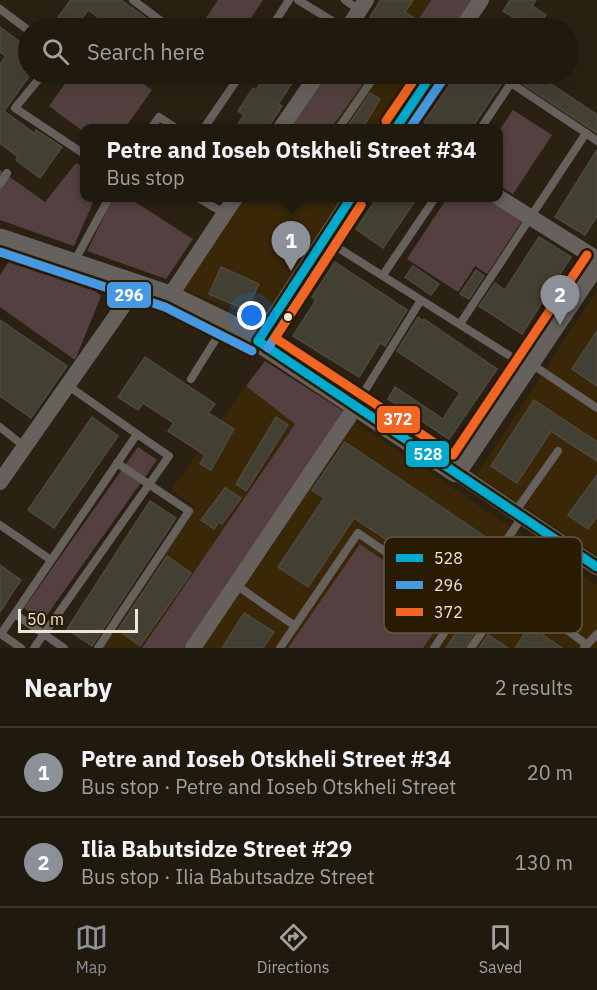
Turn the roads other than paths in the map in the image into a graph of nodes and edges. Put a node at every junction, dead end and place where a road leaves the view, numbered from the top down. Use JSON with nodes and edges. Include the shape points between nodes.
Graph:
{"nodes":[{"id":1,"x":133,"y":0,"type":"edge"},
{"id":2,"x":290,"y":0,"type":"edge"},
{"id":3,"x":298,"y":0,"type":"edge"},
{"id":4,"x":345,"y":0,"type":"edge"},
{"id":5,"x":481,"y":0,"type":"edge"},
{"id":6,"x":363,"y":5,"type":"edge"},
{"id":7,"x":0,"y":9,"type":"edge"},
{"id":8,"x":157,"y":18,"type":"edge"},
{"id":9,"x":277,"y":18,"type":"edge"},
{"id":10,"x":329,"y":18,"type":"edge"},
{"id":11,"x":353,"y":18,"type":"edge"},
{"id":12,"x":469,"y":18,"type":"edge"},
{"id":13,"x":18,"y":22,"type":"edge"},
{"id":14,"x":35,"y":84,"type":"edge"},
{"id":15,"x":234,"y":84,"type":"edge"},
{"id":16,"x":311,"y":84,"type":"edge"},
{"id":17,"x":369,"y":84,"type":"edge"},
{"id":18,"x":424,"y":84,"type":"edge"},
{"id":19,"x":510,"y":84,"type":"edge"},
{"id":20,"x":512,"y":84,"type":"edge"},
{"id":21,"x":154,"y":124,"type":"edge"},
{"id":22,"x":169,"y":124,"type":"edge"},
{"id":23,"x":207,"y":124,"type":"edge"},
{"id":24,"x":284,"y":124,"type":"edge"},
{"id":25,"x":342,"y":124,"type":"edge"},
{"id":26,"x":399,"y":124,"type":"edge"},
{"id":27,"x":484,"y":124,"type":"edge"},
{"id":28,"x":586,"y":133,"type":"junction"},
{"id":29,"x":597,"y":141,"type":"edge"},
{"id":30,"x":80,"y":151,"type":"edge"},
{"id":31,"x":7,"y":173,"type":"dead end"},
{"id":32,"x":0,"y":184,"type":"edge"},
{"id":33,"x":503,"y":200,"type":"edge"},
{"id":34,"x":107,"y":202,"type":"edge"},
{"id":35,"x":205,"y":202,"type":"edge"},
{"id":36,"x":232,"y":202,"type":"edge"},
{"id":37,"x":348,"y":202,"type":"edge"},
{"id":38,"x":432,"y":202,"type":"edge"},
{"id":39,"x":224,"y":213,"type":"junction"},
{"id":40,"x":531,"y":217,"type":"junction"},
{"id":41,"x":324,"y":238,"type":"junction"},
{"id":42,"x":0,"y":240,"type":"edge"},
{"id":43,"x":597,"y":261,"type":"edge"},
{"id":44,"x":72,"y":265,"type":"junction"},
{"id":45,"x":383,"y":275,"type":"junction"},
{"id":46,"x":136,"y":286,"type":"junction"},
{"id":47,"x":170,"y":296,"type":"junction"},
{"id":48,"x":421,"y":300,"type":"junction"},
{"id":49,"x":226,"y":323,"type":"junction"},
{"id":50,"x":460,"y":324,"type":"junction"},
{"id":51,"x":258,"y":341,"type":"junction"},
{"id":52,"x":528,"y":365,"type":"junction"},
{"id":53,"x":190,"y":379,"type":"dead end"},
{"id":54,"x":68,"y":386,"type":"junction"},
{"id":55,"x":356,"y":406,"type":"junction"},
{"id":56,"x":597,"y":408,"type":"edge"},
{"id":57,"x":0,"y":427,"type":"edge"},
{"id":58,"x":137,"y":434,"type":"junction"},
{"id":59,"x":25,"y":447,"type":"junction"},
{"id":60,"x":558,"y":451,"type":"dead end"},
{"id":61,"x":117,"y":463,"type":"junction"},
{"id":62,"x":456,"y":472,"type":"junction"},
{"id":63,"x":0,"y":482,"type":"edge"},
{"id":64,"x":149,"y":485,"type":"junction"},
{"id":65,"x":519,"y":514,"type":"junction"},
{"id":66,"x":0,"y":525,"type":"edge"},
{"id":67,"x":505,"y":537,"type":"edge"},
{"id":68,"x":552,"y":537,"type":"edge"},
{"id":69,"x":384,"y":551,"type":"edge"},
{"id":70,"x":582,"y":557,"type":"edge"},
{"id":71,"x":51,"y":560,"type":"junction"},
{"id":72,"x":597,"y":567,"type":"edge"},
{"id":73,"x":236,"y":585,"type":"junction"},
{"id":74,"x":15,"y":614,"type":"junction"},
{"id":75,"x":295,"y":626,"type":"junction"},
{"id":76,"x":444,"y":633,"type":"edge"},
{"id":77,"x":481,"y":633,"type":"edge"},
{"id":78,"x":569,"y":633,"type":"edge"},
{"id":79,"x":44,"y":634,"type":"junction"},
{"id":80,"x":597,"y":634,"type":"edge"},
{"id":81,"x":585,"y":646,"type":"edge"},
{"id":82,"x":21,"y":648,"type":"edge"},
{"id":83,"x":34,"y":648,"type":"edge"},
{"id":84,"x":64,"y":648,"type":"edge"},
{"id":85,"x":98,"y":648,"type":"edge"},
{"id":86,"x":193,"y":648,"type":"edge"},
{"id":87,"x":280,"y":648,"type":"edge"},
{"id":88,"x":434,"y":648,"type":"edge"},
{"id":89,"x":471,"y":648,"type":"edge"}],
"edges":[{"from":1,"to":8,"type":"lane"},
{"from":2,"to":9,"type":"lane"},
{"from":3,"to":10,"type":"lane"},
{"from":4,"to":6,"type":"lane"},
{"from":5,"to":12,"type":"street"},
{"from":6,"to":11,"type":"street"},
{"from":7,"to":13,"type":"lane"},
{"from":14,"to":30,"type":"lane","via":[[15,108]]},
{"from":15,"to":23,"type":"lane"},
{"from":16,"to":24,"type":"street"},
{"from":17,"to":25,"type":"lane"},
{"from":18,"to":26,"type":"street"},
{"from":19,"to":27,"type":"lane"},
{"from":20,"to":28,"type":"lane"},
{"from":21,"to":22,"type":"lane","via":[[159,117]]},
{"from":28,"to":29,"type":"lane"},
{"from":28,"to":40,"type":"lane"},
{"from":31,"to":32,"type":"lane"},
{"from":33,"to":40,"type":"street"},
{"from":34,"to":44,"type":"lane"},
{"from":35,"to":39,"type":"lane"},
{"from":36,"to":39,"type":"street"},
{"from":37,"to":41,"type":"street"},
{"from":38,"to":45,"type":"lane"},
{"from":39,"to":47,"type":"street"},
{"from":40,"to":43,"type":"street"},
{"from":40,"to":50,"type":"lane"},
{"from":41,"to":45,"type":"lane"},
{"from":41,"to":51,"type":"street"},
{"from":42,"to":44,"type":"street"},
{"from":43,"to":52,"type":"street"},
{"from":44,"to":46,"type":"street"},
{"from":45,"to":48,"type":"lane"},
{"from":46,"to":47,"type":"street"},
{"from":46,"to":54,"type":"street"},
{"from":47,"to":49,"type":"street"},
{"from":48,"to":50,"type":"lane"},
{"from":48,"to":55,"type":"lane"},
{"from":49,"to":51,"type":"street"},
{"from":49,"to":53,"type":"lane"},
{"from":50,"to":52,"type":"lane"},
{"from":51,"to":55,"type":"street"},
{"from":52,"to":56,"type":"lane"},
{"from":52,"to":62,"type":"street"},
{"from":54,"to":58,"type":"lane"},
{"from":54,"to":59,"type":"street"},
{"from":55,"to":62,"type":"street"},
{"from":55,"to":73,"type":"street"},
{"from":57,"to":59,"type":"lane"},
{"from":58,"to":61,"type":"lane"},
{"from":58,"to":64,"type":"lane","via":[[169,456]]},
{"from":59,"to":63,"type":"street"},
{"from":60,"to":65,"type":"lane"},
{"from":61,"to":64,"type":"lane"},
{"from":61,"to":71,"type":"lane"},
{"from":62,"to":65,"type":"street"},
{"from":64,"to":79,"type":"lane"},
{"from":64,"to":85,"type":"lane","via":[[189,511]]},
{"from":65,"to":67,"type":"lane"},
{"from":65,"to":68,"type":"street"},
{"from":66,"to":71,"type":"lane"},
{"from":69,"to":75,"type":"lane","via":[[358,533]]},
{"from":70,"to":72,"type":"street"},
{"from":71,"to":74,"type":"lane"},
{"from":73,"to":75,"type":"lane"},
{"from":73,"to":86,"type":"street"},
{"from":74,"to":79,"type":"lane"},
{"from":74,"to":82,"type":"lane","via":[[1,634]]},
{"from":75,"to":87,"type":"lane"},
{"from":76,"to":88,"type":"lane"},
{"from":77,"to":89,"type":"lane"},
{"from":78,"to":81,"type":"lane"},
{"from":79,"to":83,"type":"lane"},
{"from":79,"to":84,"type":"lane"},
{"from":80,"to":81,"type":"lane"}]}
